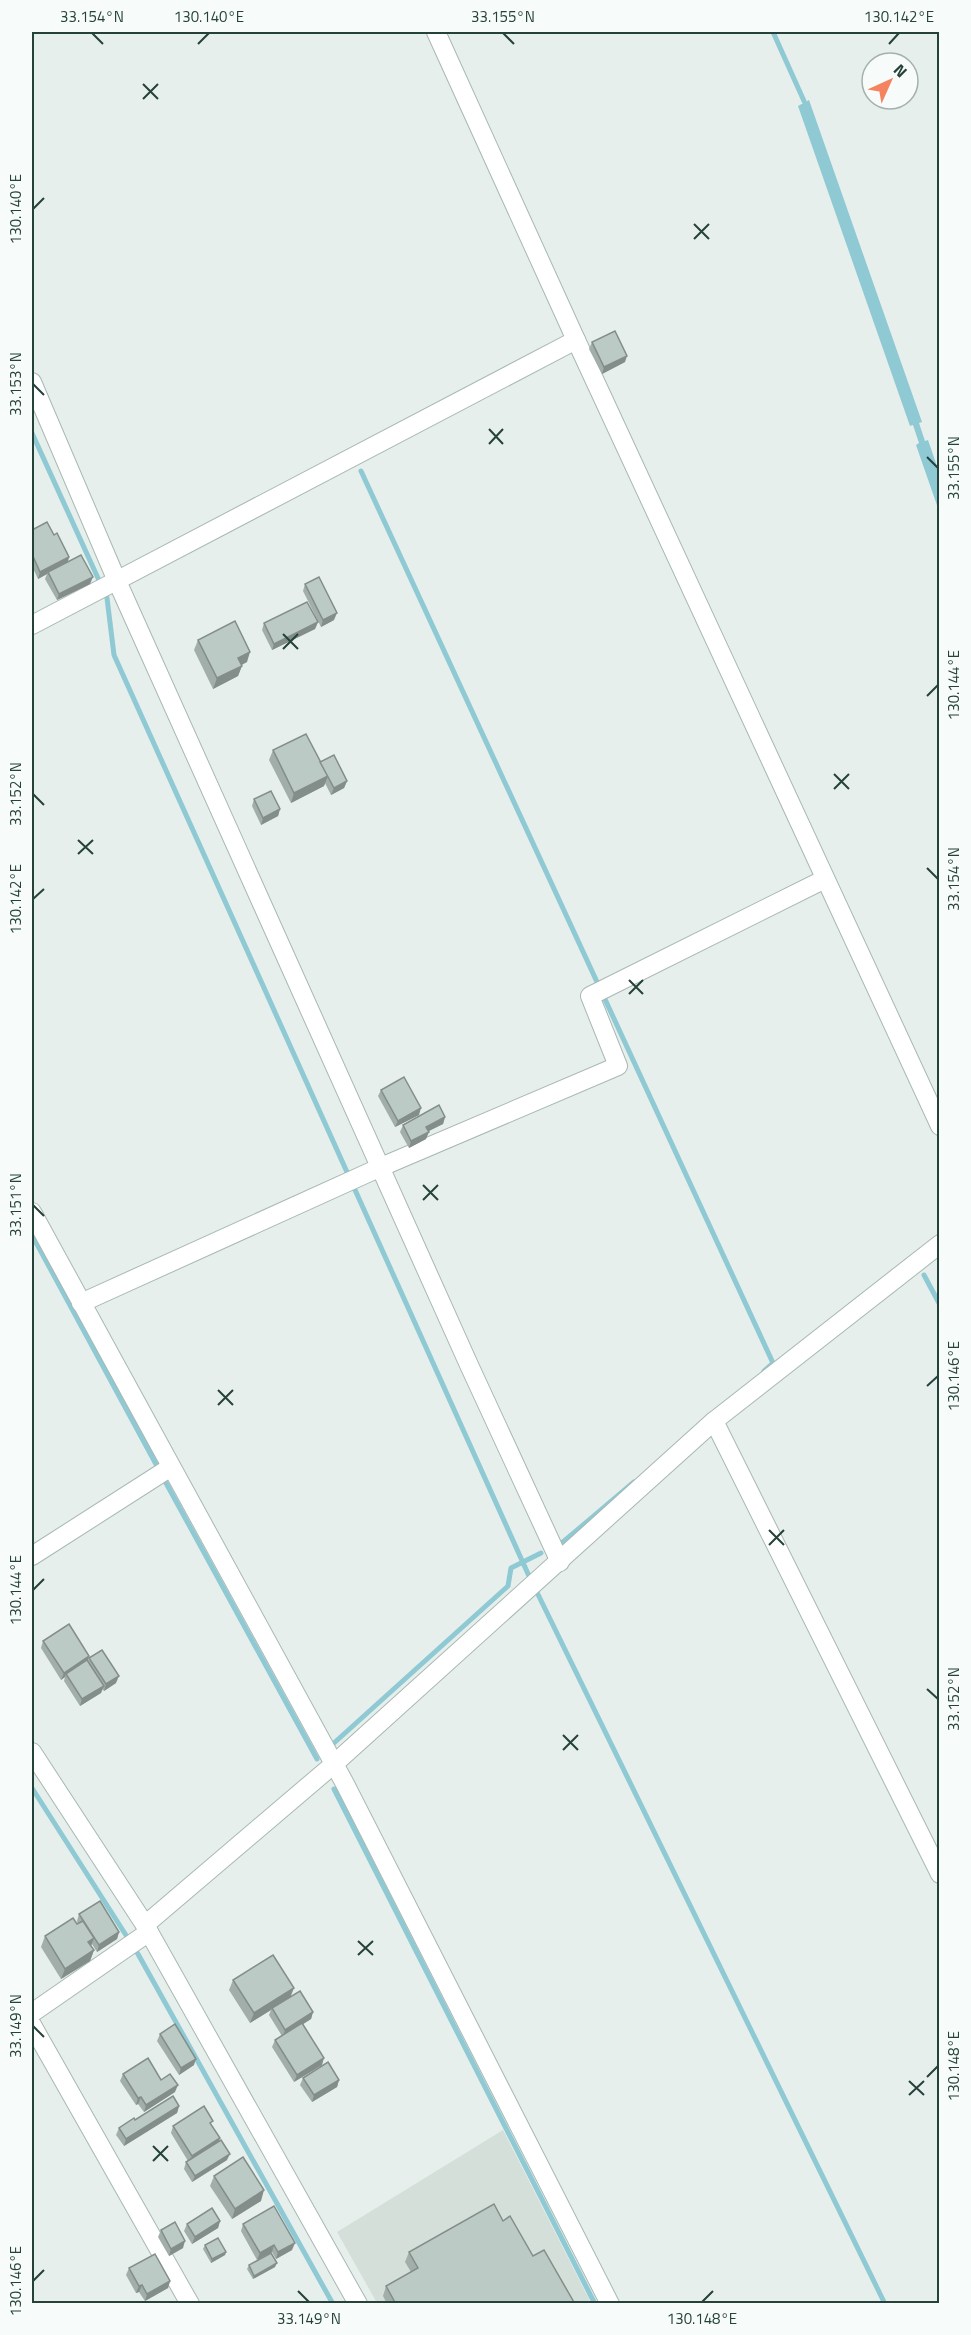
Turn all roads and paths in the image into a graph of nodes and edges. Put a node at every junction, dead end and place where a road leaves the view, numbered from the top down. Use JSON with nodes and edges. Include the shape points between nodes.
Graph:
{"nodes":[{"id":1,"x":436,"y":32,"type":"edge"},
{"id":2,"x":576,"y":340,"type":"junction"},
{"id":3,"x":32,"y":381,"type":"edge"},
{"id":4,"x":107,"y":586,"type":"junction"},
{"id":5,"x":32,"y":625,"type":"edge"},
{"id":6,"x":825,"y":879,"type":"junction"},
{"id":7,"x":939,"y":1126,"type":"edge"},
{"id":8,"x":381,"y":1167,"type":"junction"},
{"id":9,"x":32,"y":1212,"type":"edge"},
{"id":10,"x":939,"y":1244,"type":"edge"},
{"id":11,"x":81,"y":1302,"type":"junction"},
{"id":12,"x":714,"y":1421,"type":"junction"},
{"id":13,"x":171,"y":1467,"type":"junction"},
{"id":14,"x":32,"y":1556,"type":"edge"},
{"id":15,"x":560,"y":1562,"type":"junction"},
{"id":16,"x":32,"y":1752,"type":"edge"},
{"id":17,"x":334,"y":1764,"type":"junction"},
{"id":18,"x":939,"y":1874,"type":"edge"},
{"id":19,"x":138,"y":1937,"type":"junction"},
{"id":20,"x":32,"y":2013,"type":"edge"},
{"id":21,"x":32,"y":2025,"type":"edge"},
{"id":22,"x":189,"y":2304,"type":"edge"},
{"id":23,"x":358,"y":2304,"type":"edge"},
{"id":24,"x":610,"y":2304,"type":"edge"}],
"edges":[{"from":1,"to":2,"type":"street"},
{"from":2,"to":4,"type":"street"},
{"from":2,"to":6,"type":"street"},
{"from":3,"to":4,"type":"street"},
{"from":4,"to":5,"type":"street"},
{"from":4,"to":8,"type":"street"},
{"from":6,"to":7,"type":"street"},
{"from":6,"to":8,"type":"street","via":[[590,996],[618,1066]]},
{"from":8,"to":11,"type":"street"},
{"from":8,"to":15,"type":"street"},
{"from":9,"to":11,"type":"street"},
{"from":10,"to":12,"type":"street"},
{"from":11,"to":13,"type":"street"},
{"from":12,"to":15,"type":"street"},
{"from":12,"to":18,"type":"street"},
{"from":13,"to":14,"type":"street"},
{"from":13,"to":17,"type":"street"},
{"from":15,"to":17,"type":"street"},
{"from":16,"to":19,"type":"street"},
{"from":17,"to":19,"type":"street"},
{"from":17,"to":24,"type":"street"},
{"from":19,"to":20,"type":"street"},
{"from":19,"to":23,"type":"street"},
{"from":21,"to":22,"type":"street"}]}
